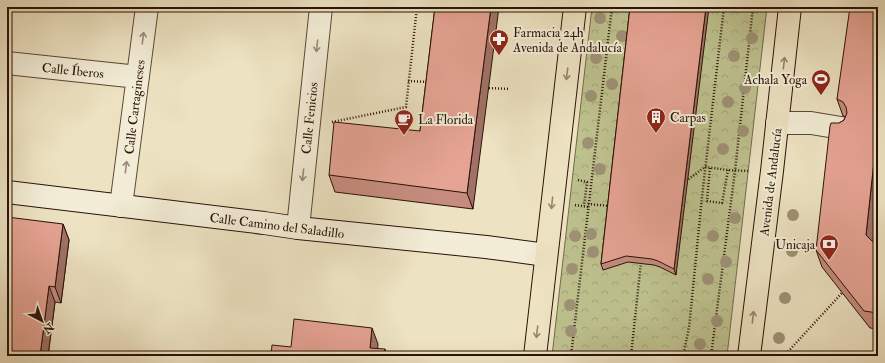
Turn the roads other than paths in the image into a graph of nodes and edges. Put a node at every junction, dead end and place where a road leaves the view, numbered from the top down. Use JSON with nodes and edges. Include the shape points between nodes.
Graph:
{"nodes":[{"id":1,"x":147,"y":7,"type":"edge"},
{"id":2,"x":321,"y":7,"type":"edge"},
{"id":3,"x":575,"y":7,"type":"edge"},
{"id":4,"x":790,"y":7,"type":"edge"},
{"id":5,"x":7,"y":63,"type":"edge"},
{"id":6,"x":138,"y":77,"type":"junction"},
{"id":7,"x":777,"y":123,"type":"junction"},
{"id":8,"x":841,"y":128,"type":"edge"},
{"id":9,"x":7,"y":192,"type":"edge"},
{"id":10,"x":121,"y":206,"type":"junction"},
{"id":11,"x":298,"y":228,"type":"junction"},
{"id":12,"x":546,"y":255,"type":"junction"},
{"id":13,"x":534,"y":356,"type":"edge"},
{"id":14,"x":749,"y":356,"type":"edge"}],
"edges":[{"from":6,"to":1,"type":"street","name":"Calle Cartagineses","one_way":true},
{"from":2,"to":11,"type":"street","name":"Calle Fenicios","one_way":true},
{"from":3,"to":12,"type":"main road","one_way":true},
{"from":7,"to":4,"type":"main road","name":"Avenida de Andalucía","one_way":true},
{"from":5,"to":6,"type":"street","name":"Calle Íberos"},
{"from":10,"to":6,"type":"street","name":"Calle Cartagineses","one_way":true},
{"from":7,"to":8,"type":"street","via":[[811,123]]},
{"from":14,"to":7,"type":"main road","name":"Avenida de Andalucía","one_way":true},
{"from":9,"to":10,"type":"street","name":"Calle Camino del Saladillo"},
{"from":10,"to":11,"type":"street","name":"Calle Camino del Saladillo"},
{"from":11,"to":12,"type":"street","name":"Calle Camino del Saladillo"},
{"from":12,"to":13,"type":"main road","one_way":true}]}
